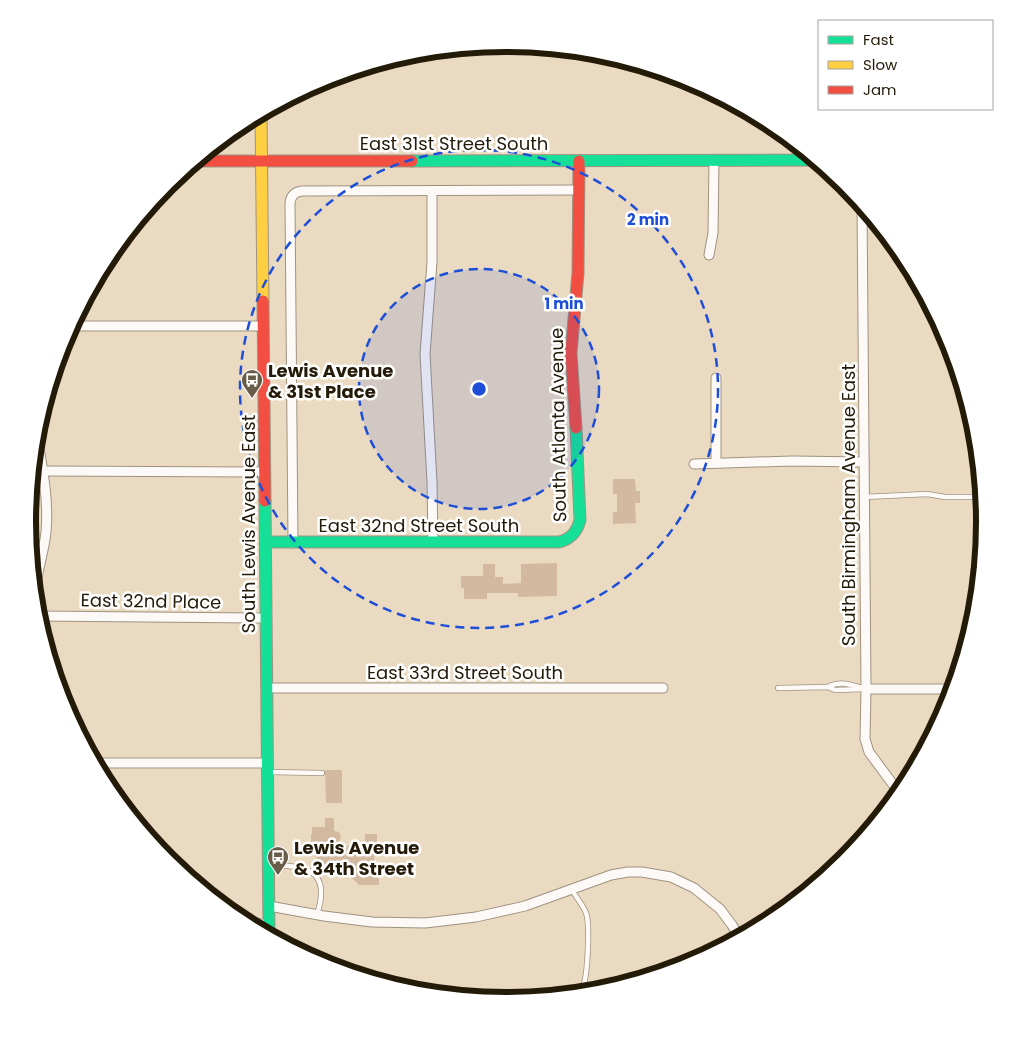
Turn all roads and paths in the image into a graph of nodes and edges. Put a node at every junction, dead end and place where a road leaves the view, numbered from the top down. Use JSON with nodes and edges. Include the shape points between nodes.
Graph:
{"nodes":[{"id":1,"x":261,"y":121,"type":"edge"},
{"id":2,"x":714,"y":160,"type":"junction"},
{"id":3,"x":807,"y":160,"type":"edge"},
{"id":4,"x":205,"y":161,"type":"edge"},
{"id":5,"x":262,"y":161,"type":"junction"},
{"id":6,"x":579,"y":161,"type":"junction"},
{"id":7,"x":579,"y":190,"type":"junction"},
{"id":8,"x":432,"y":191,"type":"junction"},
{"id":9,"x":862,"y":214,"type":"edge"},
{"id":10,"x":709,"y":255,"type":"dead end"},
{"id":11,"x":79,"y":326,"type":"edge"},
{"id":12,"x":262,"y":326,"type":"junction"},
{"id":13,"x":716,"y":378,"type":"dead end"},
{"id":14,"x":41,"y":457,"type":"edge"},
{"id":15,"x":864,"y":462,"type":"junction"},
{"id":16,"x":716,"y":463,"type":"junction"},
{"id":17,"x":694,"y":464,"type":"dead end"},
{"id":18,"x":43,"y":471,"type":"junction"},
{"id":19,"x":265,"y":472,"type":"junction"},
{"id":20,"x":864,"y":497,"type":"junction"},
{"id":21,"x":976,"y":497,"type":"edge"},
{"id":22,"x":572,"y":537,"type":"joint"},
{"id":23,"x":266,"y":542,"type":"junction"},
{"id":24,"x":433,"y":542,"type":"junction"},
{"id":25,"x":293,"y":543,"type":"junction"},
{"id":26,"x":38,"y":568,"type":"edge"},
{"id":27,"x":45,"y":616,"type":"edge"},
{"id":28,"x":266,"y":618,"type":"junction"},
{"id":29,"x":267,"y":688,"type":"junction"},
{"id":30,"x":662,"y":688,"type":"dead end"},
{"id":31,"x":778,"y":688,"type":"dead end"},
{"id":32,"x":866,"y":689,"type":"junction"},
{"id":33,"x":946,"y":689,"type":"edge"},
{"id":34,"x":103,"y":763,"type":"edge"},
{"id":35,"x":268,"y":768,"type":"junction"},
{"id":36,"x":322,"y":774,"type":"dead end"},
{"id":37,"x":895,"y":787,"type":"edge"},
{"id":38,"x":268,"y":865,"type":"junction"},
{"id":39,"x":572,"y":890,"type":"junction"},
{"id":40,"x":269,"y":906,"type":"junction"},
{"id":41,"x":317,"y":915,"type":"junction"},
{"id":42,"x":269,"y":928,"type":"edge"},
{"id":43,"x":736,"y":932,"type":"edge"},
{"id":44,"x":583,"y":985,"type":"edge"}],
"edges":[{"from":1,"to":5,"type":"main road","name":"South Lewis Avenue East"},
{"from":2,"to":3,"type":"main road","name":"East 31st Street South"},
{"from":2,"to":6,"type":"main road","name":"East 31st Street South"},
{"from":2,"to":10,"type":"street","via":[[713,233]]},
{"from":4,"to":5,"type":"main road","name":"East 31st Street South"},
{"from":5,"to":6,"type":"main road","name":"East 31st Street South"},
{"from":5,"to":12,"type":"main road","name":"South Lewis Avenue East"},
{"from":6,"to":7,"type":"main road","name":"South Atlanta Avenue"},
{"from":7,"to":8,"type":"street"},
{"from":7,"to":22,"type":"main road","name":"South Atlanta Avenue","via":[[578,273],[571,353],[580,520]]},
{"from":8,"to":24,"type":"street","via":[[432,262],[425,354]]},
{"from":8,"to":25,"type":"street","via":[[302,191],[292,196]]},
{"from":9,"to":15,"type":"street","name":"South Birmingham Avenue East"},
{"from":11,"to":12,"type":"street"},
{"from":12,"to":19,"type":"main road","name":"South Lewis Avenue East"},
{"from":13,"to":16,"type":"street"},
{"from":14,"to":18,"type":"street"},
{"from":15,"to":16,"type":"street"},
{"from":15,"to":20,"type":"street","name":"South Birmingham Avenue East"},
{"from":16,"to":17,"type":"street"},
{"from":18,"to":19,"type":"street"},
{"from":18,"to":26,"type":"street","via":[[47,512]]},
{"from":19,"to":23,"type":"main road","name":"South Lewis Avenue East"},
{"from":20,"to":21,"type":"lane","via":[[927,494]]},
{"from":20,"to":32,"type":"street","name":"South Birmingham Avenue East"},
{"from":22,"to":24,"type":"main road","name":"East 32nd Street South","via":[[560,542]]},
{"from":23,"to":25,"type":"main road","name":"East 32nd Street South"},
{"from":23,"to":28,"type":"main road","name":"South Lewis Avenue East"},
{"from":24,"to":25,"type":"main road","name":"East 32nd Street South"},
{"from":27,"to":28,"type":"street","name":"East 32nd Place"},
{"from":28,"to":29,"type":"main road","name":"South Lewis Avenue East"},
{"from":29,"to":30,"type":"street","name":"East 33rd Street South"},
{"from":29,"to":35,"type":"main road","name":"South Lewis Avenue East"},
{"from":31,"to":32,"type":"lane","via":[[849,684]]},
{"from":32,"to":33,"type":"street"},
{"from":32,"to":37,"type":"street","name":"South Birmingham Avenue East","via":[[865,739],[869,752]]},
{"from":34,"to":35,"type":"street"},
{"from":35,"to":36,"type":"lane"},
{"from":35,"to":38,"type":"main road","name":"South Lewis Avenue East"},
{"from":38,"to":40,"type":"main road","name":"South Lewis Avenue East"},
{"from":38,"to":41,"type":"lane","via":[[302,867],[310,871],[321,888]]},
{"from":39,"to":41,"type":"street","via":[[525,906],[476,917],[425,922],[372,922]]},
{"from":39,"to":43,"type":"street","via":[[628,872],[672,877],[694,888],[720,909]]},
{"from":39,"to":44,"type":"lane","via":[[587,920],[587,964]]},
{"from":40,"to":41,"type":"street"},
{"from":40,"to":42,"type":"main road","name":"South Lewis Avenue East"}]}
